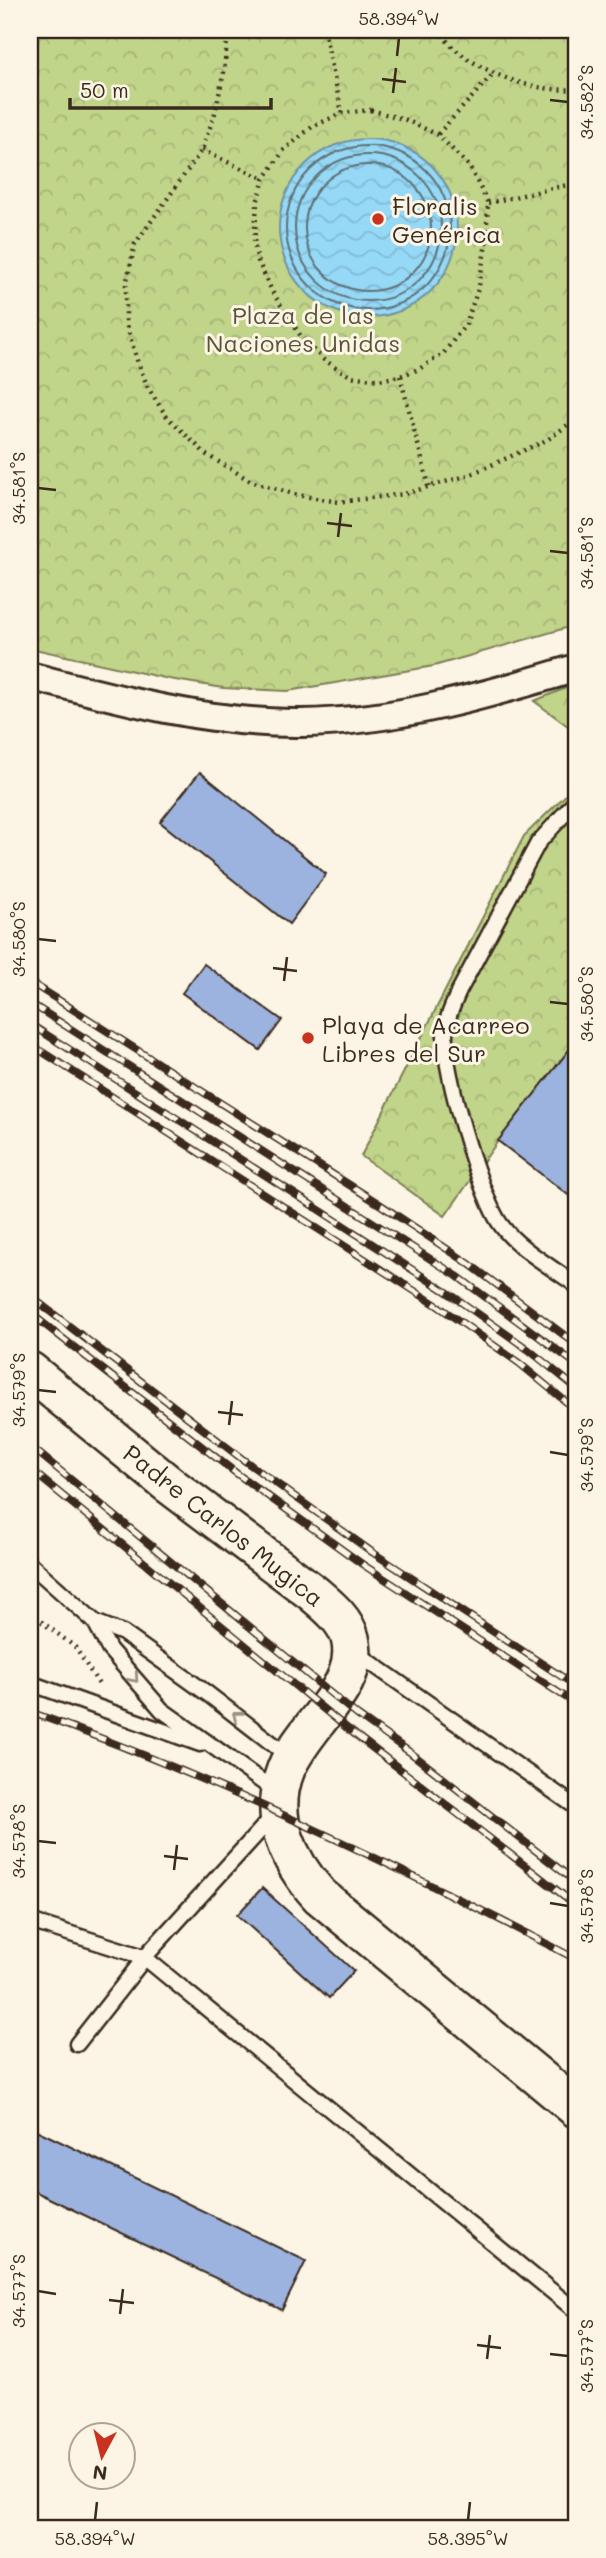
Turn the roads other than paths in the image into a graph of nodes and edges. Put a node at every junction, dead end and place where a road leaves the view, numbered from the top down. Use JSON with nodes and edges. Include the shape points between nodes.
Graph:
{"nodes":[{"id":1,"x":576,"y":668,"type":"edge"},
{"id":2,"x":30,"y":676,"type":"edge"},
{"id":3,"x":576,"y":801,"type":"edge"},
{"id":4,"x":576,"y":1285,"type":"edge"},
{"id":5,"x":30,"y":1371,"type":"edge"},
{"id":6,"x":30,"y":1564,"type":"edge"},
{"id":7,"x":95,"y":1622,"type":"junction"},
{"id":8,"x":351,"y":1649,"type":"junction"},
{"id":9,"x":30,"y":1683,"type":"edge"},
{"id":10,"x":216,"y":1750,"type":"junction"},
{"id":11,"x":291,"y":1758,"type":"junction"},
{"id":12,"x":279,"y":1802,"type":"junction"},
{"id":13,"x":576,"y":1807,"type":"edge"},
{"id":14,"x":30,"y":1921,"type":"edge"},
{"id":15,"x":144,"y":1957,"type":"junction"},
{"id":16,"x":77,"y":2044,"type":"dead end"},
{"id":17,"x":576,"y":2108,"type":"edge"},
{"id":18,"x":576,"y":2311,"type":"edge"}],
"edges":[{"from":1,"to":2,"type":"street","via":[[428,707],[301,723],[192,713]]},
{"from":3,"to":4,"type":"lane","via":[[538,843],[460,991],[444,1037],[453,1091],[499,1224]]},
{"from":5,"to":8,"type":"street","name":"Padre Carlos Mugica","via":[[167,1483],[313,1593],[344,1625]]},
{"from":6,"to":7,"type":"lane"},
{"from":7,"to":10,"type":"lane","one_way":true,"via":[[109,1649],[162,1710]]},
{"from":11,"to":7,"type":"lane","one_way":true,"via":[[123,1633]]},
{"from":8,"to":11,"type":"street","via":[[346,1679]]},
{"from":8,"to":13,"type":"lane"},
{"from":9,"to":10,"type":"lane"},
{"from":10,"to":12,"type":"lane"},
{"from":11,"to":12,"type":"street"},
{"from":12,"to":15,"type":"lane"},
{"from":12,"to":17,"type":"street","via":[[285,1846],[320,1896]]},
{"from":14,"to":15,"type":"lane"},
{"from":15,"to":16,"type":"lane"},
{"from":15,"to":18,"type":"lane"}]}
